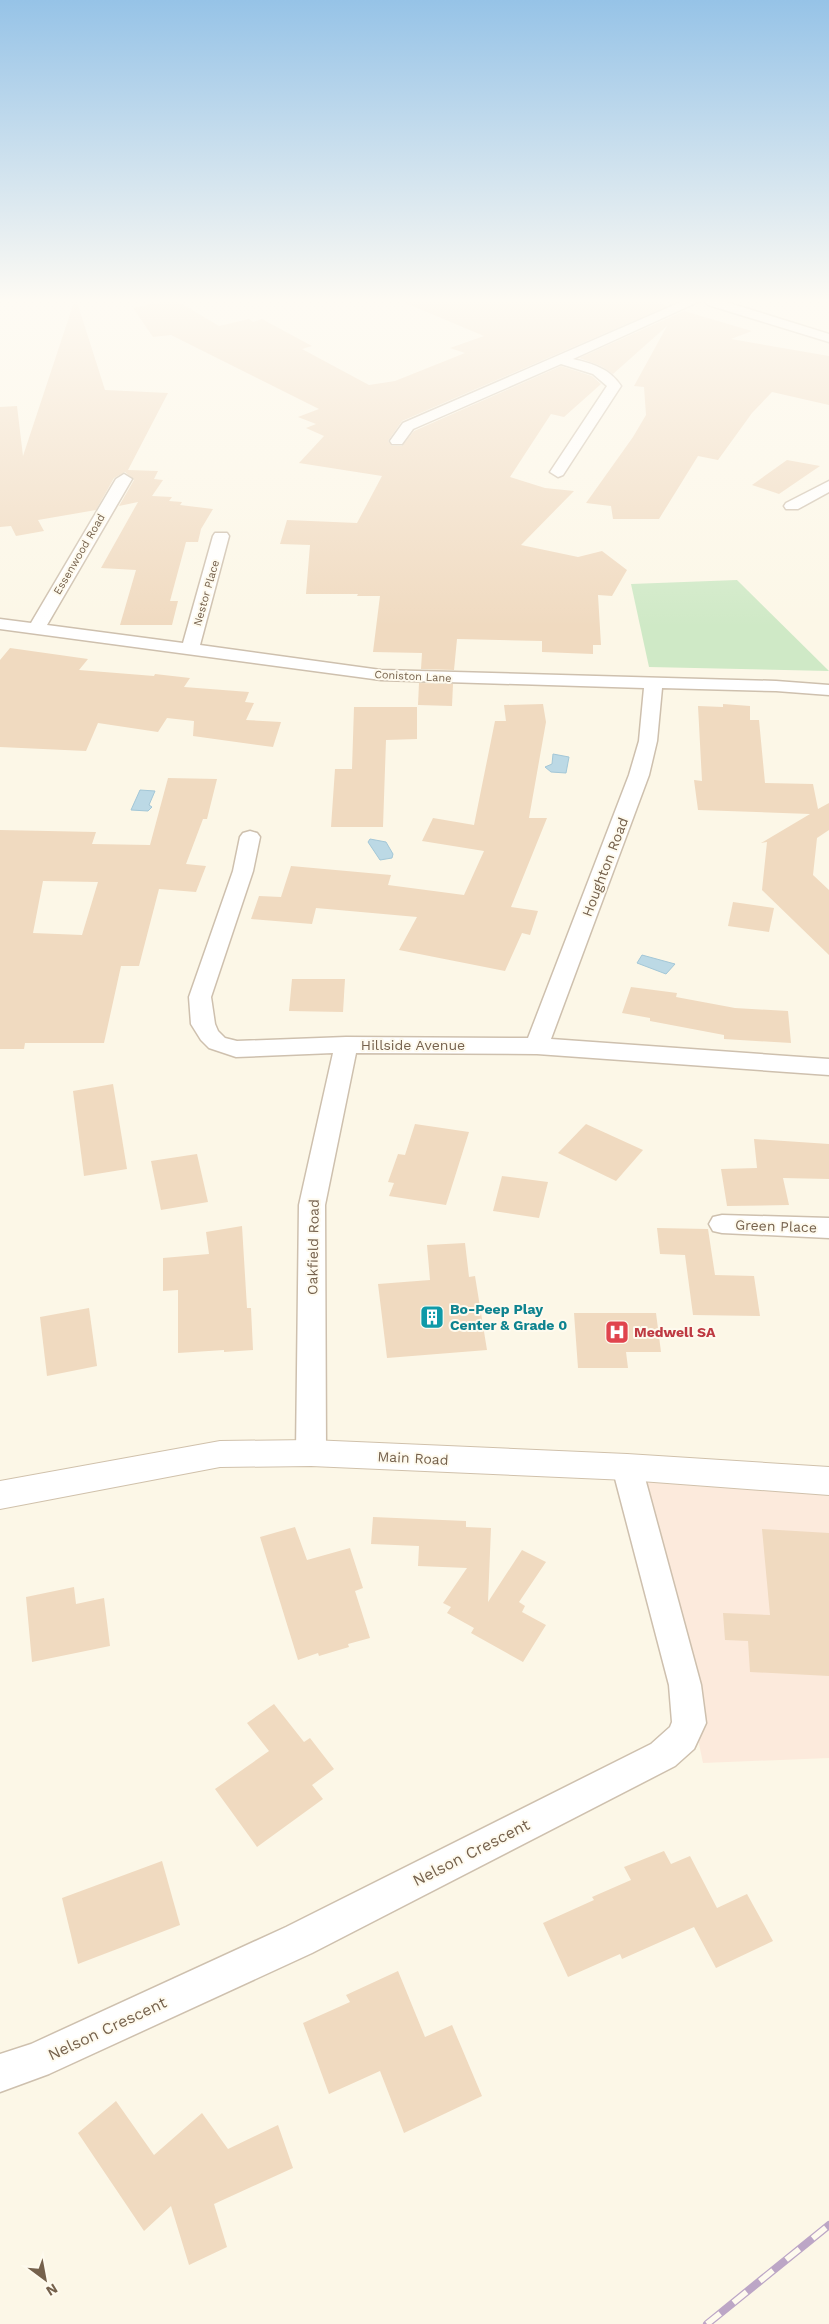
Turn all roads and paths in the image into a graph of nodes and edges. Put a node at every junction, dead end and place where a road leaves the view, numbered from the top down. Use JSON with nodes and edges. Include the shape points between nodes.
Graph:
{"nodes":[{"id":1,"x":444,"y":410,"type":"edge"},
{"id":2,"x":598,"y":410,"type":"edge"},
{"id":3,"x":397,"y":441,"type":"dead end"},
{"id":4,"x":558,"y":472,"type":"dead end"},
{"id":5,"x":124,"y":479,"type":"dead end"},
{"id":6,"x":829,"y":486,"type":"edge"},
{"id":7,"x":792,"y":506,"type":"dead end"},
{"id":8,"x":222,"y":536,"type":"dead end"},
{"id":9,"x":0,"y":624,"type":"edge"},
{"id":10,"x":35,"y":630,"type":"junction"},
{"id":11,"x":190,"y":649,"type":"junction"},
{"id":12,"x":653,"y":683,"type":"junction"},
{"id":13,"x":829,"y":690,"type":"edge"},
{"id":14,"x":250,"y":837,"type":"dead end"},
{"id":15,"x":346,"y":1045,"type":"junction"},
{"id":16,"x":537,"y":1046,"type":"junction"},
{"id":17,"x":829,"y":1067,"type":"edge"},
{"id":18,"x":722,"y":1224,"type":"dead end"},
{"id":19,"x":829,"y":1228,"type":"edge"},
{"id":20,"x":311,"y":1453,"type":"junction"},
{"id":21,"x":627,"y":1467,"type":"junction"},
{"id":22,"x":829,"y":1481,"type":"edge"},
{"id":23,"x":0,"y":1495,"type":"edge"},
{"id":24,"x":0,"y":2072,"type":"edge"}],
"edges":[{"from":1,"to":3,"type":"street","via":[[408,426]]},
{"from":2,"to":4,"type":"street"},
{"from":5,"to":10,"type":"street","name":"Essenwood Road"},
{"from":6,"to":7,"type":"street"},
{"from":8,"to":11,"type":"street","name":"Nestor Place"},
{"from":9,"to":10,"type":"street","name":"Coniston Lane"},
{"from":10,"to":11,"type":"street","name":"Coniston Lane"},
{"from":11,"to":12,"type":"street","name":"Coniston Lane","via":[[381,676]]},
{"from":12,"to":13,"type":"street","name":"Coniston Lane"},
{"from":12,"to":16,"type":"street","name":"Houghton Road","via":[[648,742],[639,775]]},
{"from":14,"to":15,"type":"street","name":"Hillside Avenue","via":[[243,871],[200,997],[203,1024],[217,1043],[236,1049]]},
{"from":15,"to":16,"type":"street","name":"Hillside Avenue"},
{"from":15,"to":20,"type":"street","name":"Oakfield Road","via":[[312,1205]]},
{"from":16,"to":17,"type":"street","name":"Hillside Avenue"},
{"from":18,"to":19,"type":"street","name":"Green Place"},
{"from":20,"to":21,"type":"main road","name":"Main Road"},
{"from":20,"to":23,"type":"main road","name":"Main Road","via":[[220,1454]]},
{"from":21,"to":22,"type":"main road","name":"Main Road"},
{"from":21,"to":24,"type":"street","name":"Nelson Crescent","via":[[685,1685],[689,1723],[682,1738],[663,1755],[299,1940],[36,2061]]}]}
